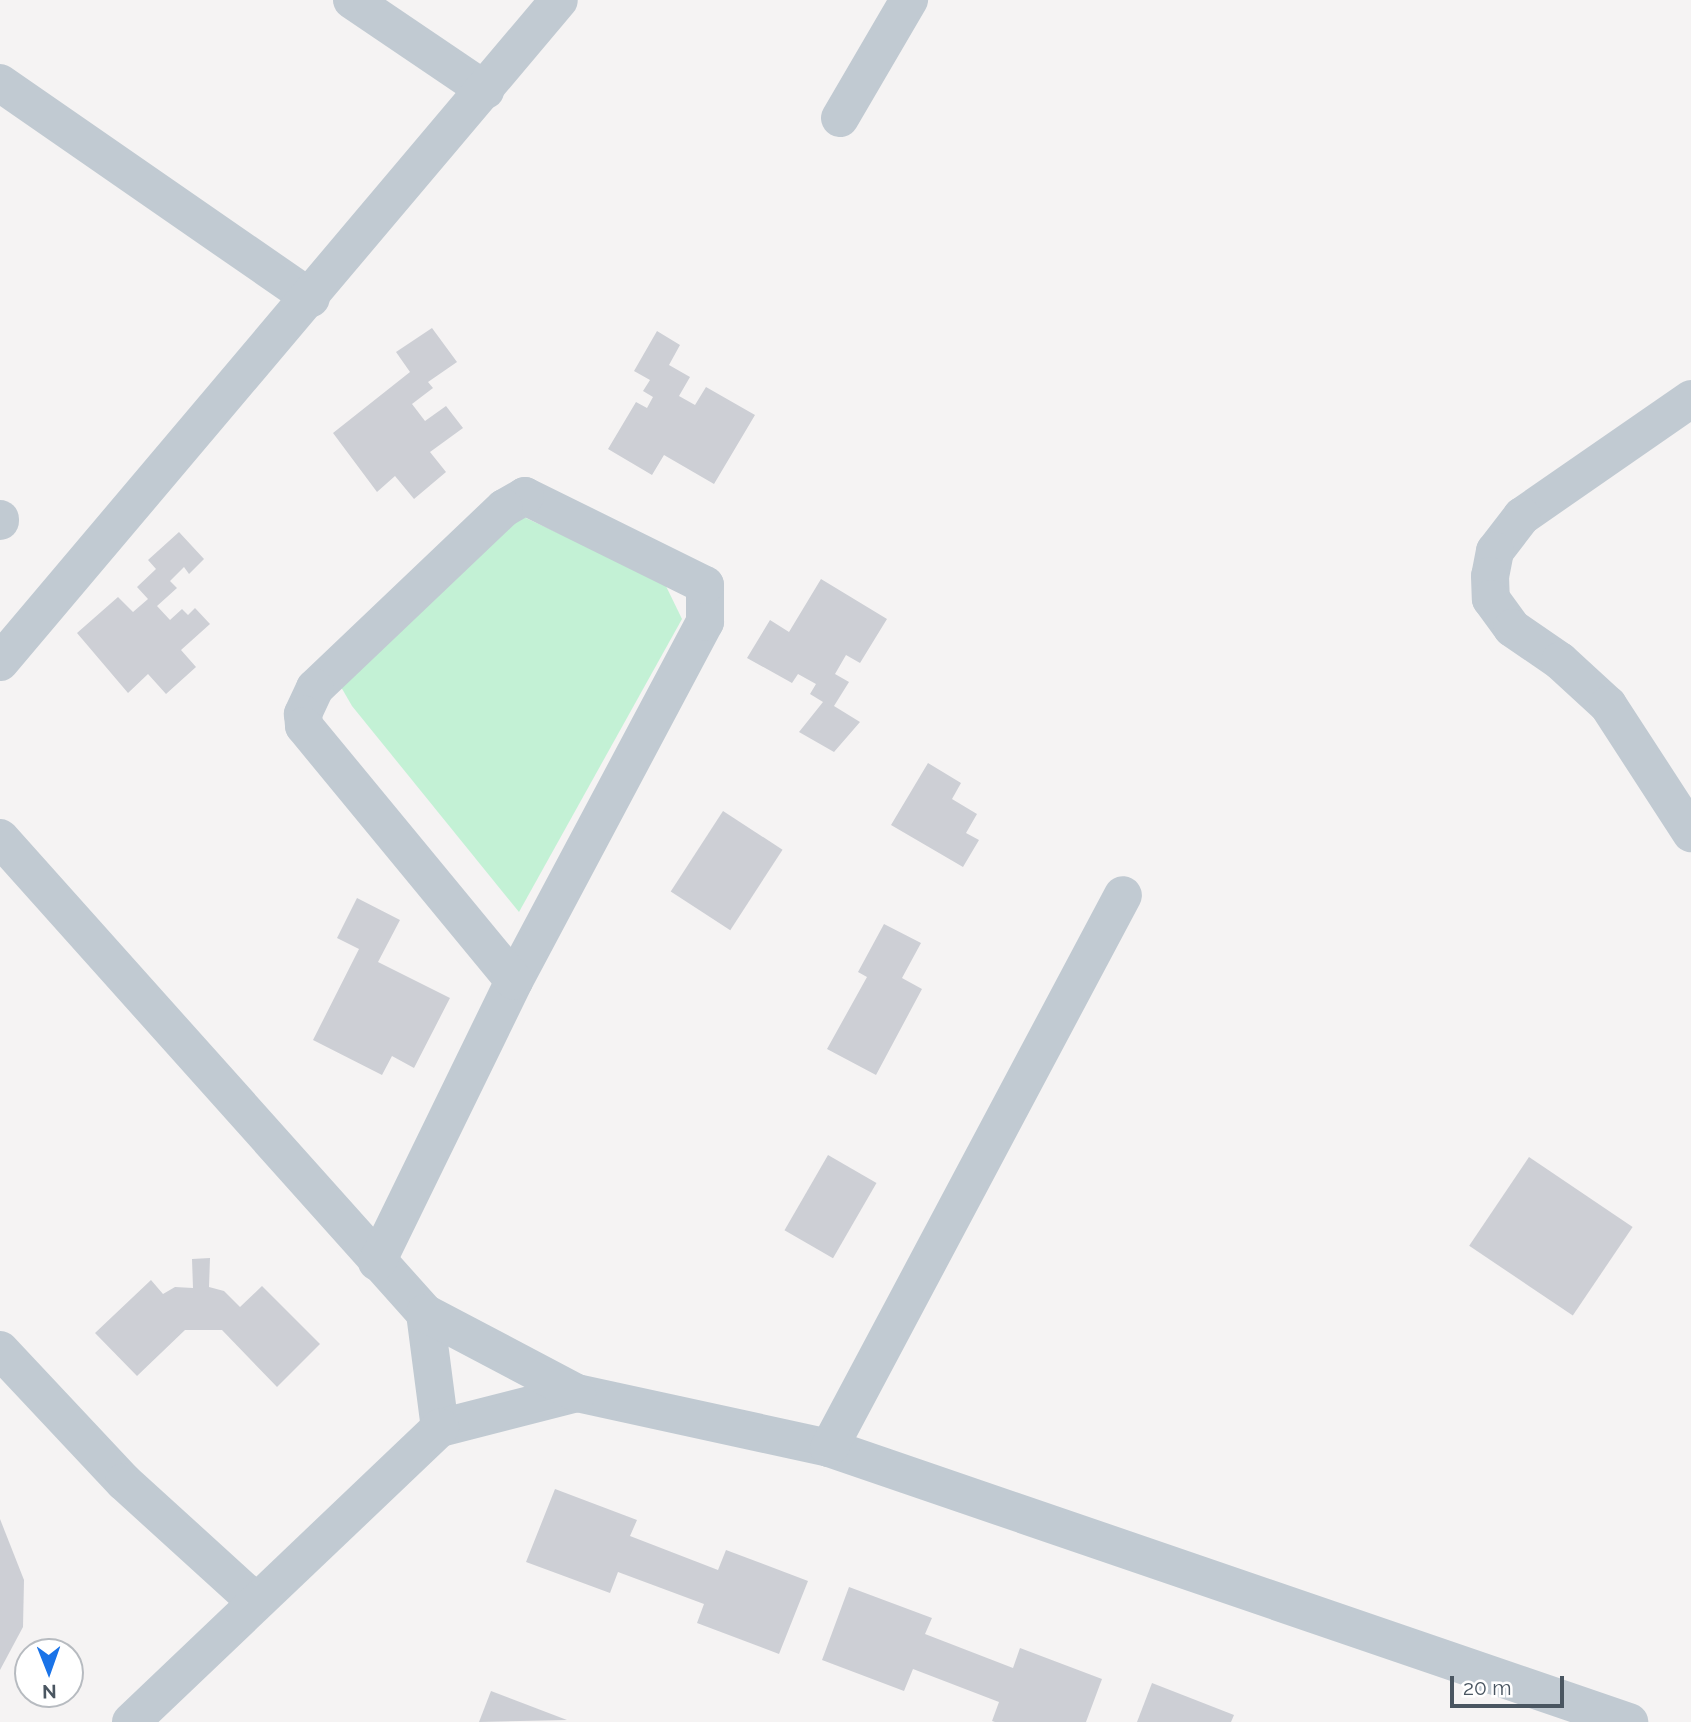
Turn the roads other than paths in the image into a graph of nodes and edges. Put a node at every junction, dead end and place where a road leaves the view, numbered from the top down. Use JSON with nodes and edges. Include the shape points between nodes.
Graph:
{"nodes":[{"id":1,"x":352,"y":0,"type":"edge"},
{"id":2,"x":559,"y":0,"type":"edge"},
{"id":3,"x":909,"y":0,"type":"edge"},
{"id":4,"x":0,"y":83,"type":"edge"},
{"id":5,"x":485,"y":90,"type":"junction"},
{"id":6,"x":839,"y":118,"type":"dead end"},
{"id":7,"x":311,"y":298,"type":"junction"},
{"id":8,"x":1691,"y":399,"type":"edge"},
{"id":9,"x":0,"y":662,"type":"edge"},
{"id":10,"x":1691,"y":833,"type":"edge"},
{"id":11,"x":0,"y":838,"type":"edge"},
{"id":12,"x":1123,"y":895,"type":"dead end"},
{"id":13,"x":514,"y":981,"type":"junction"},
{"id":14,"x":377,"y":1262,"type":"junction"},
{"id":15,"x":425,"y":1313,"type":"junction"},
{"id":16,"x":0,"y":1350,"type":"edge"},
{"id":17,"x":577,"y":1393,"type":"junction"},
{"id":18,"x":439,"y":1428,"type":"junction"},
{"id":19,"x":829,"y":1448,"type":"junction"},
{"id":20,"x":256,"y":1602,"type":"junction"},
{"id":21,"x":131,"y":1722,"type":"edge"},
{"id":22,"x":1629,"y":1722,"type":"edge"}],
"edges":[{"from":1,"to":5,"type":"lane"},
{"from":2,"to":5,"type":"lane"},
{"from":3,"to":6,"type":"lane"},
{"from":4,"to":7,"type":"lane"},
{"from":5,"to":7,"type":"lane"},
{"from":7,"to":9,"type":"lane"},
{"from":8,"to":10,"type":"lane","via":[[1522,516],[1495,551],[1490,576],[1491,599],[1512,628],[1560,661],[1608,705]]},
{"from":11,"to":14,"type":"lane"},
{"from":12,"to":19,"type":"lane"},
{"from":13,"to":13,"type":"lane","via":[[705,622],[705,585],[525,496],[504,508],[315,688],[303,714],[304,726]]},
{"from":13,"to":14,"type":"lane"},
{"from":14,"to":15,"type":"lane"},
{"from":15,"to":17,"type":"lane"},
{"from":15,"to":18,"type":"lane"},
{"from":16,"to":20,"type":"lane","via":[[124,1482]]},
{"from":17,"to":18,"type":"lane"},
{"from":17,"to":19,"type":"lane"},
{"from":18,"to":20,"type":"lane"},
{"from":19,"to":22,"type":"lane"},
{"from":20,"to":21,"type":"lane"}]}
